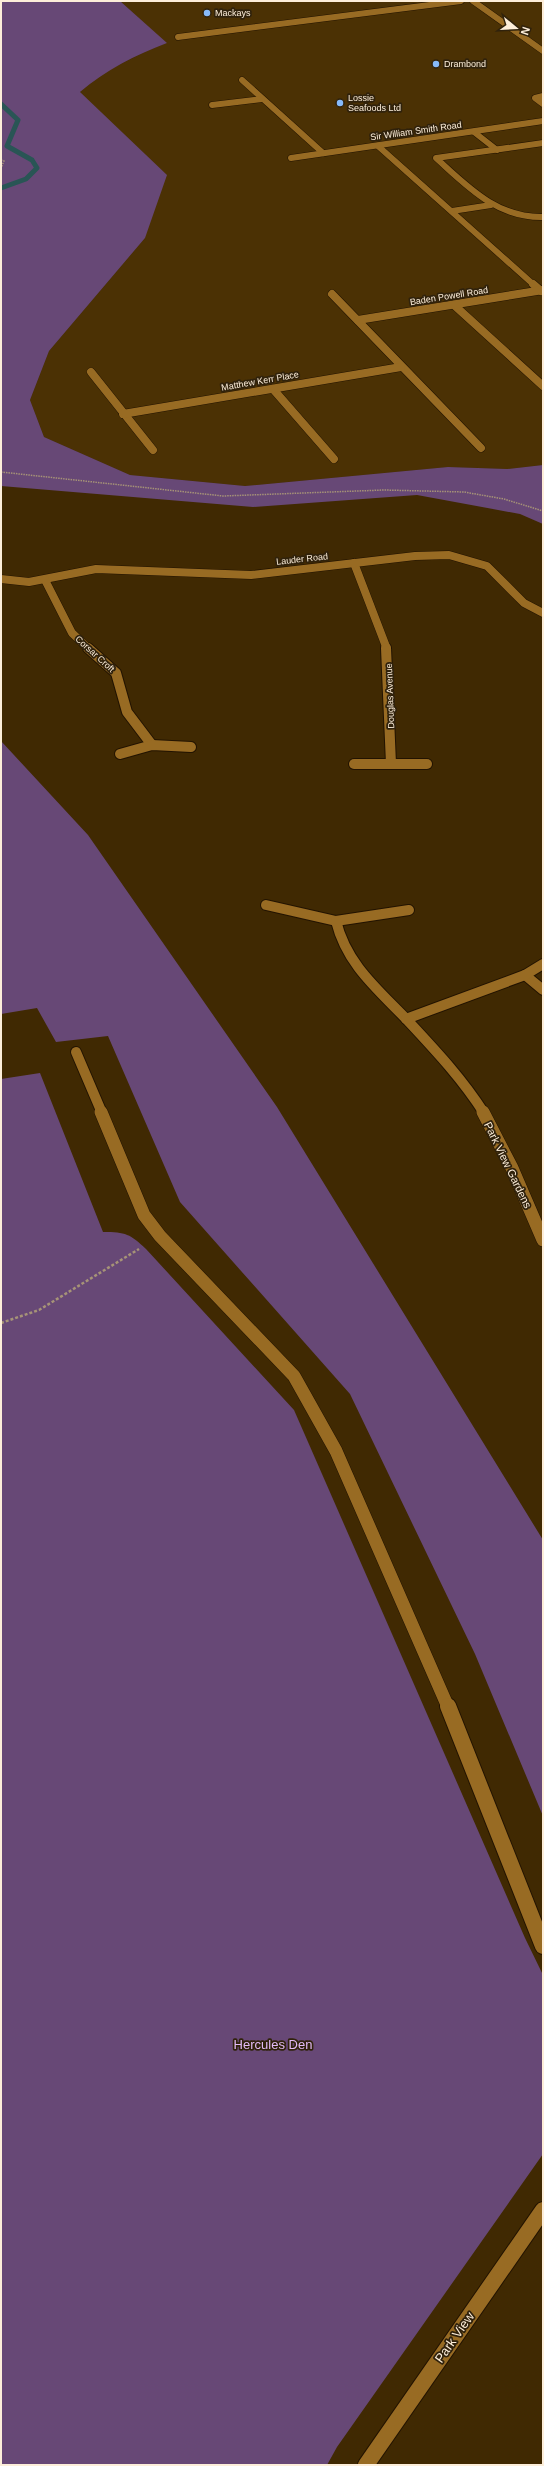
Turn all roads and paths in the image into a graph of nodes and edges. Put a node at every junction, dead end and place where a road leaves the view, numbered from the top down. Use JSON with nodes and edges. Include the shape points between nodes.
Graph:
{"nodes":[{"id":1,"x":461,"y":1,"type":"edge"},
{"id":2,"x":473,"y":1,"type":"edge"},
{"id":3,"x":178,"y":37,"type":"dead end"},
{"id":4,"x":543,"y":51,"type":"edge"},
{"id":5,"x":242,"y":80,"type":"dead end"},
{"id":6,"x":543,"y":96,"type":"edge"},
{"id":7,"x":262,"y":99,"type":"junction"},
{"id":8,"x":543,"y":104,"type":"edge"},
{"id":9,"x":212,"y":105,"type":"dead end"},
{"id":10,"x":543,"y":121,"type":"edge"},
{"id":11,"x":474,"y":132,"type":"junction"},
{"id":12,"x":543,"y":143,"type":"edge"},
{"id":13,"x":378,"y":146,"type":"junction"},
{"id":14,"x":497,"y":150,"type":"junction"},
{"id":15,"x":323,"y":153,"type":"junction"},
{"id":16,"x":291,"y":158,"type":"dead end"},
{"id":17,"x":1,"y":160,"type":"edge"},
{"id":18,"x":1,"y":168,"type":"edge"},
{"id":19,"x":491,"y":206,"type":"junction"},
{"id":20,"x":452,"y":212,"type":"junction"},
{"id":21,"x":543,"y":217,"type":"edge"},
{"id":22,"x":542,"y":290,"type":"edge"},
{"id":23,"x":332,"y":294,"type":"dead end"},
{"id":24,"x":454,"y":305,"type":"junction"},
{"id":25,"x":358,"y":320,"type":"junction"},
{"id":26,"x":401,"y":367,"type":"junction"},
{"id":27,"x":91,"y":372,"type":"dead end"},
{"id":28,"x":543,"y":386,"type":"edge"},
{"id":29,"x":273,"y":389,"type":"junction"},
{"id":30,"x":123,"y":414,"type":"junction"},
{"id":31,"x":481,"y":448,"type":"dead end"},
{"id":32,"x":153,"y":450,"type":"dead end"},
{"id":33,"x":334,"y":459,"type":"dead end"},
{"id":34,"x":1,"y":472,"type":"edge"},
{"id":35,"x":543,"y":510,"type":"edge"},
{"id":36,"x":354,"y":563,"type":"junction"},
{"id":37,"x":1,"y":579,"type":"edge"},
{"id":38,"x":45,"y":580,"type":"junction"},
{"id":39,"x":543,"y":613,"type":"edge"},
{"id":40,"x":152,"y":746,"type":"junction"},
{"id":41,"x":192,"y":747,"type":"dead end"},
{"id":42,"x":120,"y":754,"type":"dead end"},
{"id":43,"x":354,"y":764,"type":"dead end"},
{"id":44,"x":391,"y":764,"type":"junction"},
{"id":45,"x":427,"y":764,"type":"dead end"},
{"id":46,"x":266,"y":905,"type":"dead end"},
{"id":47,"x":409,"y":910,"type":"dead end"},
{"id":48,"x":336,"y":921,"type":"junction"},
{"id":49,"x":543,"y":964,"type":"edge"},
{"id":50,"x":525,"y":975,"type":"junction"},
{"id":51,"x":543,"y":990,"type":"edge"},
{"id":52,"x":406,"y":1019,"type":"junction"},
{"id":53,"x":76,"y":1052,"type":"dead end"},
{"id":54,"x":160,"y":1236,"type":"junction"},
{"id":55,"x":543,"y":1240,"type":"edge"},
{"id":56,"x":1,"y":1323,"type":"edge"},
{"id":57,"x":543,"y":1946,"type":"edge"},
{"id":58,"x":543,"y":2210,"type":"edge"},
{"id":59,"x":366,"y":2465,"type":"edge"}],
"edges":[{"from":1,"to":3,"type":"street"},
{"from":2,"to":4,"type":"street"},
{"from":5,"to":7,"type":"street"},
{"from":6,"to":8,"type":"street","via":[[535,98]]},
{"from":7,"to":9,"type":"street"},
{"from":7,"to":15,"type":"street"},
{"from":10,"to":11,"type":"street","name":"Sir William Smith Road"},
{"from":11,"to":13,"type":"street","name":"Sir William Smith Road"},
{"from":11,"to":14,"type":"street"},
{"from":12,"to":14,"type":"street"},
{"from":13,"to":15,"type":"street","name":"Sir William Smith Road"},
{"from":13,"to":20,"type":"street"},
{"from":14,"to":19,"type":"street","via":[[436,158]]},
{"from":15,"to":16,"type":"street","name":"Sir William Smith Road"},
{"from":17,"to":18,"type":"path","via":[[4,162]]},
{"from":19,"to":20,"type":"street"},
{"from":19,"to":21,"type":"street","via":[[530,219]]},
{"from":20,"to":22,"type":"street"},
{"from":22,"to":24,"type":"street","name":"Baden Powell Road"},
{"from":23,"to":25,"type":"street"},
{"from":24,"to":25,"type":"street","name":"Baden Powell Road"},
{"from":24,"to":28,"type":"street"},
{"from":25,"to":26,"type":"street"},
{"from":26,"to":29,"type":"street","name":"Matthew Kerr Place"},
{"from":26,"to":31,"type":"street"},
{"from":27,"to":30,"type":"street"},
{"from":29,"to":30,"type":"street","name":"Matthew Kerr Place"},
{"from":29,"to":33,"type":"street"},
{"from":30,"to":32,"type":"street"},
{"from":34,"to":35,"type":"path","via":[[221,496],[280,496],[346,490],[421,489],[491,495]]},
{"from":36,"to":38,"type":"street","name":"Lauder Road","via":[[251,575],[96,569]]},
{"from":36,"to":39,"type":"street","name":"Lauder Road","via":[[432,554],[463,558],[487,566],[524,603]]},
{"from":36,"to":44,"type":"street","name":"Douglas Avenue","via":[[388,652]]},
{"from":37,"to":38,"type":"street","via":[[18,582]]},
{"from":38,"to":40,"type":"street","name":"Corsar Croft","via":[[72,633],[116,673],[126,712]]},
{"from":40,"to":41,"type":"street"},
{"from":40,"to":42,"type":"street"},
{"from":43,"to":44,"type":"street"},
{"from":44,"to":45,"type":"street"},
{"from":46,"to":48,"type":"street"},
{"from":47,"to":48,"type":"street"},
{"from":48,"to":52,"type":"street","name":"Park View Gardens","via":[[344,951],[368,983]]},
{"from":49,"to":50,"type":"street"},
{"from":50,"to":51,"type":"street"},
{"from":50,"to":52,"type":"street"},
{"from":52,"to":55,"type":"street","name":"Park View Gardens","via":[[473,1098],[497,1136]]},
{"from":53,"to":54,"type":"street","via":[[144,1215]]},
{"from":54,"to":56,"type":"path","via":[[39,1310]]},
{"from":54,"to":57,"type":"street","via":[[294,1376],[336,1451],[438,1681]]},
{"from":58,"to":59,"type":"street","name":"Park View"}]}
